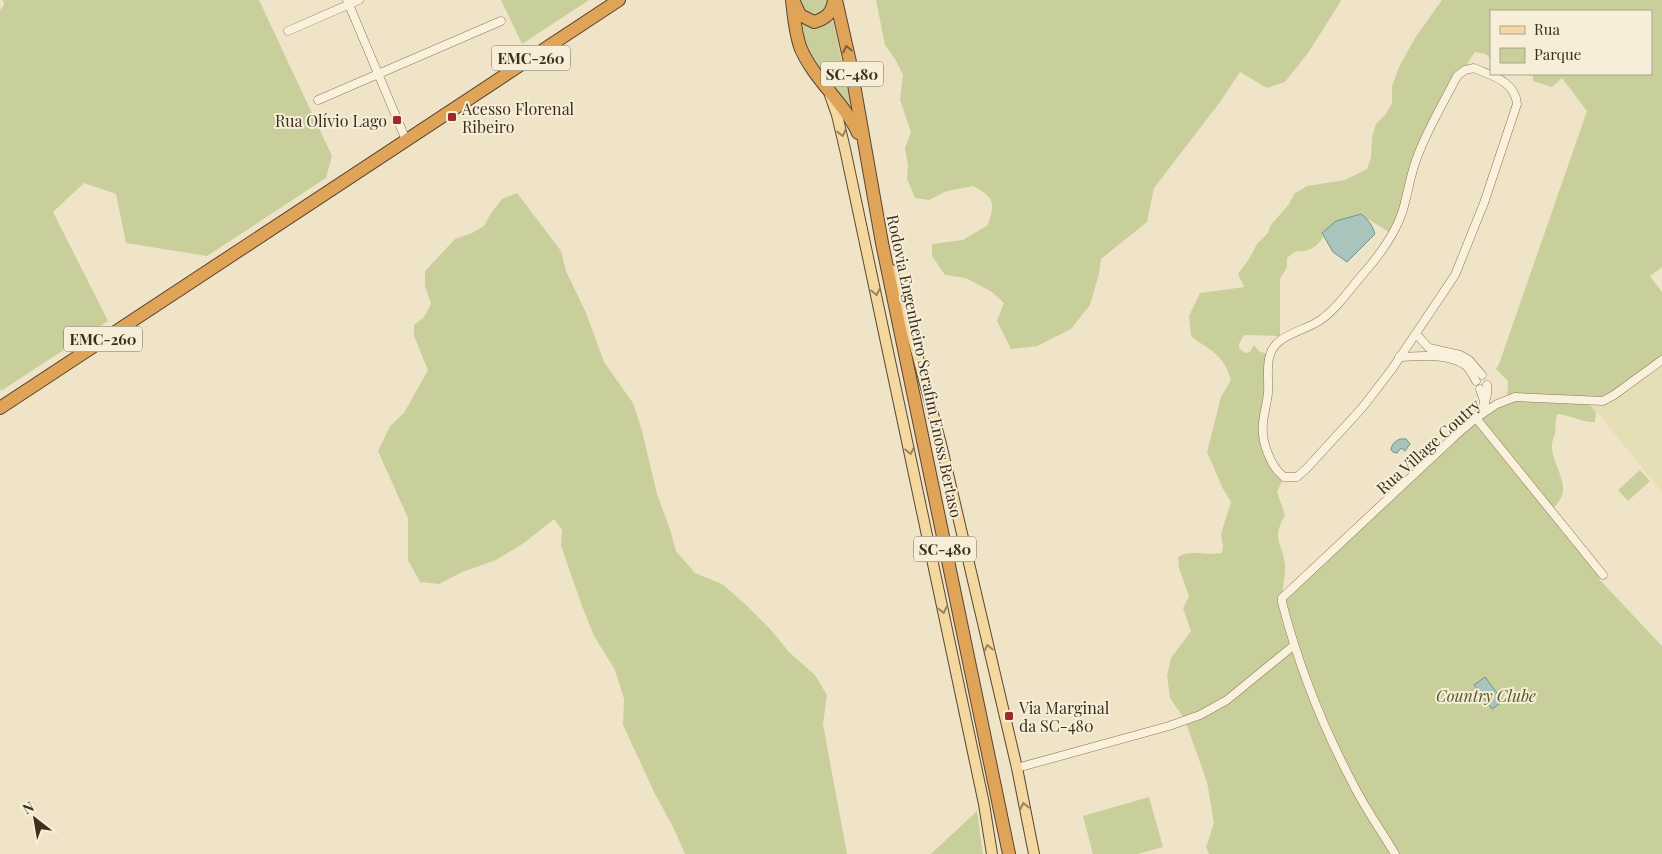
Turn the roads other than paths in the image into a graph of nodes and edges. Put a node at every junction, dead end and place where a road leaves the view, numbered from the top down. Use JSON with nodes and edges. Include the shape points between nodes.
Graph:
{"nodes":[{"id":1,"x":359,"y":0,"type":"edge"},
{"id":2,"x":619,"y":0,"type":"edge"},
{"id":3,"x":793,"y":0,"type":"edge"},
{"id":4,"x":835,"y":0,"type":"edge"},
{"id":5,"x":348,"y":2,"type":"edge"},
{"id":6,"x":501,"y":21,"type":"dead end"},
{"id":7,"x":288,"y":31,"type":"dead end"},
{"id":8,"x":378,"y":75,"type":"junction"},
{"id":9,"x":826,"y":88,"type":"junction"},
{"id":10,"x":318,"y":100,"type":"dead end"},
{"id":11,"x":406,"y":140,"type":"junction"},
{"id":12,"x":866,"y":148,"type":"junction"},
{"id":13,"x":882,"y":243,"type":"junction"},
{"id":14,"x":1416,"y":334,"type":"junction"},
{"id":15,"x":1399,"y":357,"type":"junction"},
{"id":16,"x":1662,"y":360,"type":"edge"},
{"id":17,"x":1483,"y":387,"type":"dead end"},
{"id":18,"x":0,"y":408,"type":"edge"},
{"id":19,"x":1476,"y":418,"type":"junction"},
{"id":20,"x":1603,"y":575,"type":"dead end"},
{"id":21,"x":1293,"y":646,"type":"junction"},
{"id":22,"x":1017,"y":768,"type":"junction"},
{"id":23,"x":992,"y":854,"type":"edge"},
{"id":24,"x":1009,"y":854,"type":"edge"},
{"id":25,"x":1034,"y":854,"type":"edge"},
{"id":26,"x":1395,"y":854,"type":"edge"}],
"edges":[{"from":1,"to":5,"type":"street"},
{"from":2,"to":11,"type":"highway","number":"EMC-260"},
{"from":3,"to":4,"type":"highway","via":[[800,15],[814,22],[829,15]]},
{"from":3,"to":9,"type":"highway","name":"Rodovia Engenheiro Serafim Enoss Bertaso","number":"SC-480","via":[[795,28],[802,50]]},
{"from":12,"to":4,"type":"highway","name":"Rodovia Engenheiro Serafim Enoss Bertaso","number":"SC-480","one_way":true},
{"from":5,"to":7,"type":"street"},
{"from":5,"to":8,"type":"street"},
{"from":6,"to":8,"type":"street"},
{"from":8,"to":10,"type":"street"},
{"from":8,"to":11,"type":"street"},
{"from":9,"to":12,"type":"highway","name":"Rodovia Engenheiro Serafim Enoss Bertaso","number":"SC-480","via":[[852,120]]},
{"from":9,"to":23,"type":"main road","one_way":true,"via":[[833,102],[845,149]]},
{"from":11,"to":18,"type":"highway","number":"EMC-260"},
{"from":12,"to":13,"type":"highway","name":"Rodovia Engenheiro Serafim Enoss Bertaso","number":"SC-480"},
{"from":22,"to":13,"type":"main road","one_way":true,"via":[[940,444],[901,294]]},
{"from":13,"to":24,"type":"highway","name":"Rodovia Engenheiro Serafim Enoss Bertaso","number":"SC-480"},
{"from":14,"to":15,"type":"street"},
{"from":14,"to":15,"type":"street","via":[[1429,348],[1469,360],[1479,378],[1466,366],[1447,358]]},
{"from":14,"to":15,"type":"street","via":[[1455,275],[1484,203],[1517,104],[1512,88],[1474,68],[1457,76],[1418,152],[1402,214],[1369,267],[1332,310],[1319,321],[1280,341],[1269,355],[1263,424],[1265,442],[1278,472],[1289,479],[1307,468],[1362,408]]},
{"from":16,"to":19,"type":"street","name":"Rua Village Coutry","via":[[1603,401],[1515,397]]},
{"from":17,"to":19,"type":"street","via":[[1488,392]]},
{"from":19,"to":20,"type":"street"},
{"from":19,"to":21,"type":"street","name":"Rua Village Coutry","via":[[1282,598]]},
{"from":21,"to":22,"type":"street","via":[[1227,700],[1200,715]]},
{"from":21,"to":26,"type":"street","via":[[1324,725],[1352,784]]},
{"from":25,"to":22,"type":"main road","one_way":true}]}
